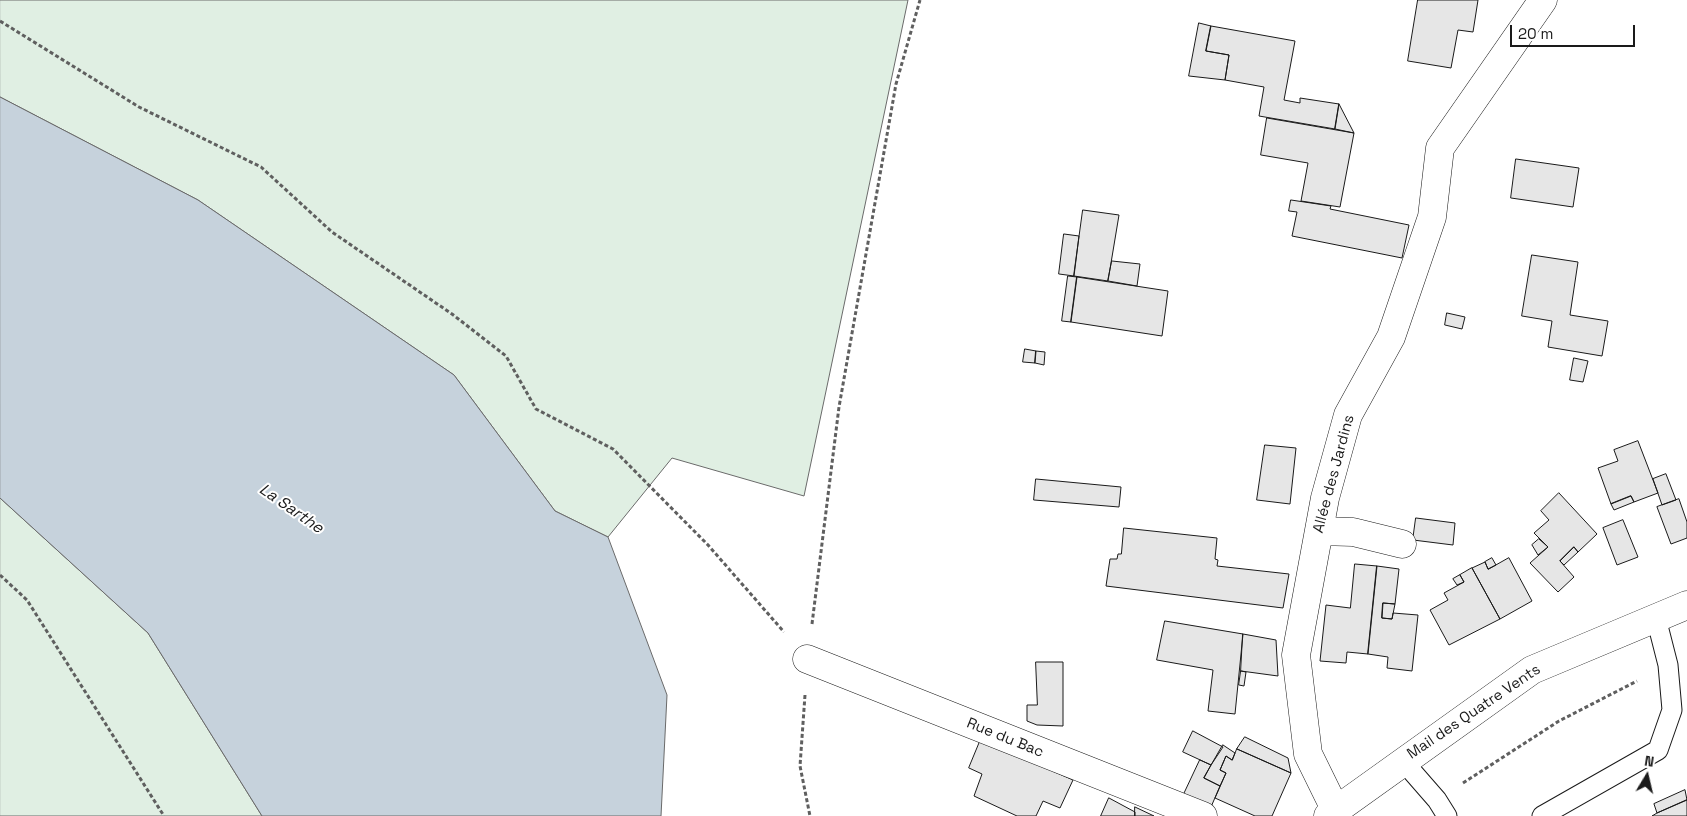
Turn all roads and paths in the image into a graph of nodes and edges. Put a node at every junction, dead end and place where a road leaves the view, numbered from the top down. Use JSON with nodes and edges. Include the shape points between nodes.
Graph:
{"nodes":[{"id":1,"x":920,"y":0,"type":"edge"},
{"id":2,"x":1542,"y":0,"type":"edge"},
{"id":3,"x":0,"y":21,"type":"edge"},
{"id":4,"x":1319,"y":530,"type":"junction"},
{"id":5,"x":1402,"y":544,"type":"dead end"},
{"id":6,"x":0,"y":575,"type":"edge"},
{"id":7,"x":1687,"y":604,"type":"edge"},
{"id":8,"x":1656,"y":618,"type":"junction"},
{"id":9,"x":807,"y":659,"type":"junction"},
{"id":10,"x":1668,"y":665,"type":"junction"},
{"id":11,"x":1403,"y":760,"type":"junction"},
{"id":12,"x":1437,"y":800,"type":"junction"},
{"id":13,"x":1331,"y":813,"type":"edge"},
{"id":14,"x":164,"y":816,"type":"edge"},
{"id":15,"x":810,"y":816,"type":"edge"},
{"id":16,"x":1203,"y":816,"type":"edge"},
{"id":17,"x":1447,"y":816,"type":"edge"},
{"id":18,"x":1542,"y":816,"type":"edge"}],
"edges":[{"from":1,"to":9,"type":"path","via":[[896,84],[839,407]]},
{"from":2,"to":4,"type":"street","name":"Allée des Jardins","via":[[1440,148],[1432,217],[1391,336],[1348,416]]},
{"from":3,"to":9,"type":"path","via":[[139,107],[261,167],[332,232],[452,314],[506,356],[536,409],[613,449],[708,545]]},
{"from":4,"to":5,"type":"street","via":[[1353,532]]},
{"from":4,"to":13,"type":"street","name":"Allée des Jardins","via":[[1296,655],[1308,754]]},
{"from":6,"to":14,"type":"path","via":[[27,600]]},
{"from":7,"to":8,"type":"street","name":"Mail des Quatre Vents"},
{"from":8,"to":10,"type":"lane"},
{"from":8,"to":11,"type":"street","name":"Mail des Quatre Vents","via":[[1532,670]]},
{"from":9,"to":15,"type":"path","via":[[800,766]]},
{"from":9,"to":16,"type":"street","name":"Rue du Bac"},
{"from":10,"to":12,"type":"path","via":[[1559,721]]},
{"from":10,"to":18,"type":"lane","via":[[1672,710],[1658,750]]},
{"from":11,"to":12,"type":"lane"},
{"from":11,"to":13,"type":"street","name":"Mail des Quatre Vents"},
{"from":12,"to":17,"type":"lane"}]}
